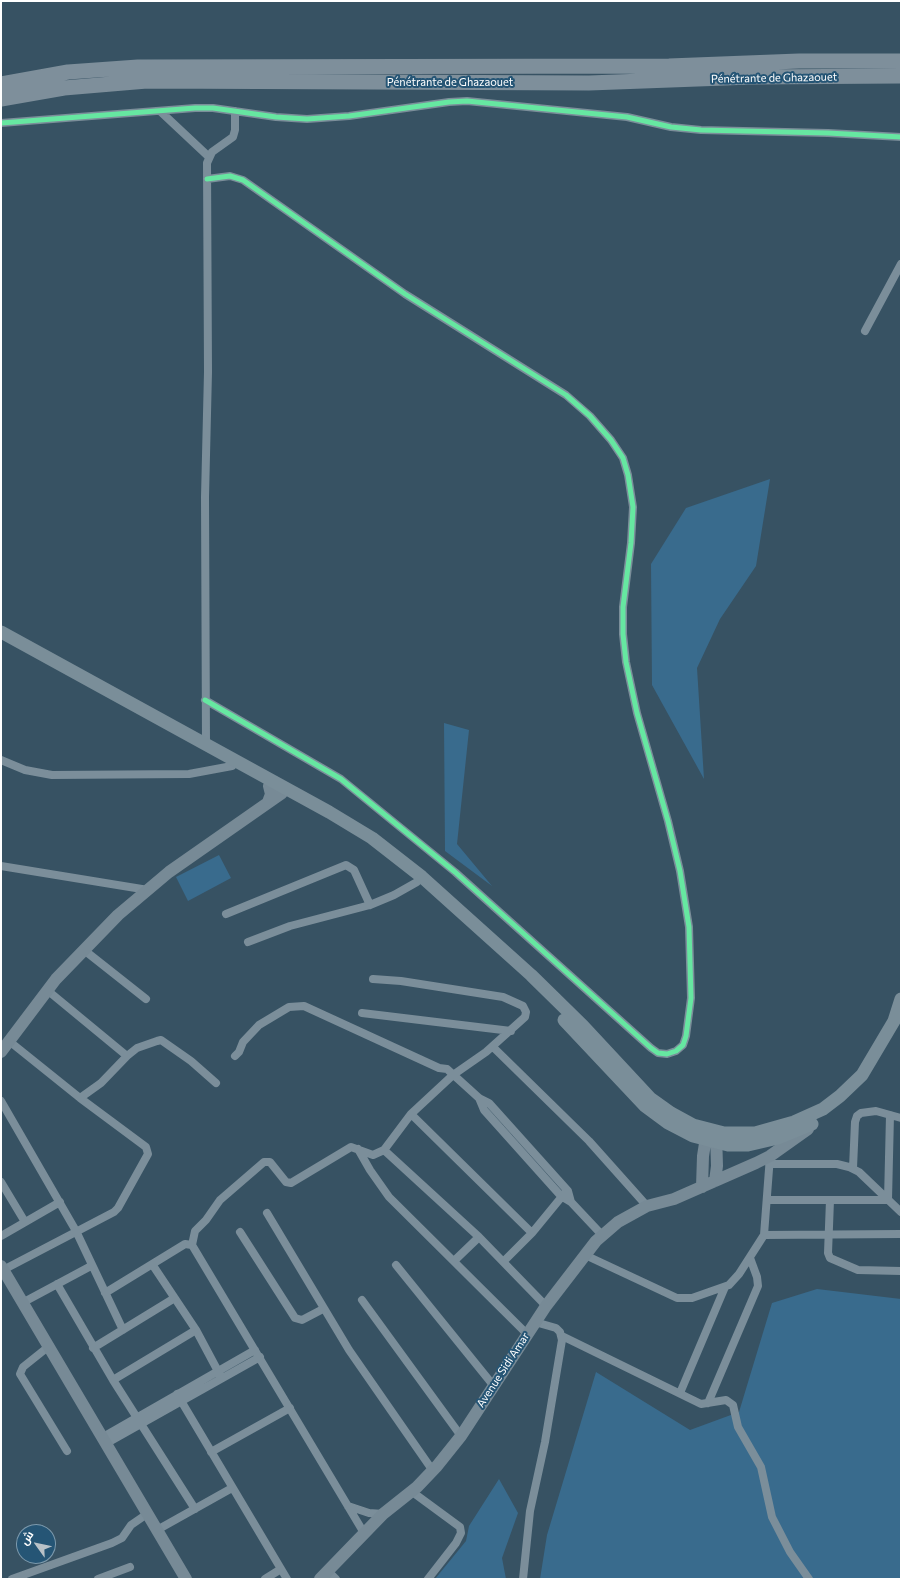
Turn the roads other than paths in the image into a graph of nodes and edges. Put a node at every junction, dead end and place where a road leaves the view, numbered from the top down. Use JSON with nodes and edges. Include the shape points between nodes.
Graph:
{"nodes":[{"id":1,"x":901,"y":61,"type":"edge"},
{"id":2,"x":322,"y":75,"type":"junction"},
{"id":3,"x":901,"y":76,"type":"edge"},
{"id":4,"x":1,"y":84,"type":"edge"},
{"id":5,"x":1,"y":99,"type":"edge"},
{"id":6,"x":160,"y":111,"type":"junction"},
{"id":7,"x":235,"y":111,"type":"junction"},
{"id":8,"x":1,"y":123,"type":"edge"},
{"id":9,"x":901,"y":138,"type":"edge"},
{"id":10,"x":209,"y":157,"type":"junction"},
{"id":11,"x":207,"y":179,"type":"junction"},
{"id":12,"x":901,"y":264,"type":"edge"},
{"id":13,"x":865,"y":331,"type":"dead end"},
{"id":14,"x":1,"y":632,"type":"edge"},
{"id":15,"x":1,"y":640,"type":"edge"},
{"id":16,"x":205,"y":700,"type":"junction"},
{"id":17,"x":206,"y":744,"type":"junction"},
{"id":18,"x":1,"y":760,"type":"edge"},
{"id":19,"x":232,"y":766,"type":"junction"},
{"id":20,"x":269,"y":786,"type":"junction"},
{"id":21,"x":282,"y":792,"type":"junction"},
{"id":22,"x":268,"y":802,"type":"junction"},
{"id":23,"x":1,"y":866,"type":"edge"},
{"id":24,"x":417,"y":882,"type":"junction"},
{"id":25,"x":148,"y":890,"type":"junction"},
{"id":26,"x":370,"y":905,"type":"junction"},
{"id":27,"x":226,"y":914,"type":"dead end"},
{"id":28,"x":248,"y":942,"type":"dead end"},
{"id":29,"x":84,"y":950,"type":"junction"},
{"id":30,"x":373,"y":979,"type":"dead end"},
{"id":31,"x":47,"y":990,"type":"junction"},
{"id":32,"x":146,"y":999,"type":"dead end"},
{"id":33,"x":901,"y":999,"type":"edge"},
{"id":34,"x":362,"y":1013,"type":"dead end"},
{"id":35,"x":894,"y":1021,"type":"junction"},
{"id":36,"x":511,"y":1031,"type":"junction"},
{"id":37,"x":9,"y":1041,"type":"junction"},
{"id":38,"x":493,"y":1047,"type":"junction"},
{"id":39,"x":1,"y":1052,"type":"edge"},
{"id":40,"x":127,"y":1056,"type":"junction"},
{"id":41,"x":235,"y":1056,"type":"dead end"},
{"id":42,"x":453,"y":1075,"type":"junction"},
{"id":43,"x":216,"y":1083,"type":"dead end"},
{"id":44,"x":80,"y":1098,"type":"junction"},
{"id":45,"x":1,"y":1101,"type":"edge"},
{"id":46,"x":411,"y":1114,"type":"junction"},
{"id":47,"x":890,"y":1115,"type":"junction"},
{"id":48,"x":901,"y":1118,"type":"edge"},
{"id":49,"x":818,"y":1121,"type":"junction"},
{"id":50,"x":711,"y":1136,"type":"junction"},
{"id":51,"x":358,"y":1149,"type":"junction"},
{"id":52,"x":384,"y":1150,"type":"junction"},
{"id":53,"x":770,"y":1160,"type":"junction"},
{"id":54,"x":853,"y":1168,"type":"junction"},
{"id":55,"x":715,"y":1181,"type":"junction"},
{"id":56,"x":1,"y":1182,"type":"edge"},
{"id":57,"x":702,"y":1187,"type":"junction"},
{"id":58,"x":564,"y":1193,"type":"junction"},
{"id":59,"x":767,"y":1200,"type":"junction"},
{"id":60,"x":830,"y":1200,"type":"junction"},
{"id":61,"x":888,"y":1200,"type":"junction"},
{"id":62,"x":60,"y":1202,"type":"junction"},
{"id":63,"x":647,"y":1206,"type":"junction"},
{"id":64,"x":901,"y":1212,"type":"edge"},
{"id":65,"x":267,"y":1213,"type":"dead end"},
{"id":66,"x":25,"y":1222,"type":"junction"},
{"id":67,"x":76,"y":1231,"type":"junction"},
{"id":68,"x":240,"y":1232,"type":"dead end"},
{"id":69,"x":532,"y":1233,"type":"junction"},
{"id":70,"x":901,"y":1234,"type":"edge"},
{"id":71,"x":602,"y":1235,"type":"junction"},
{"id":72,"x":764,"y":1235,"type":"junction"},
{"id":73,"x":829,"y":1235,"type":"junction"},
{"id":74,"x":1,"y":1236,"type":"edge"},
{"id":75,"x":479,"y":1237,"type":"junction"},
{"id":76,"x":192,"y":1245,"type":"junction"},
{"id":77,"x":585,"y":1255,"type":"junction"},
{"id":78,"x":750,"y":1258,"type":"junction"},
{"id":79,"x":454,"y":1261,"type":"junction"},
{"id":80,"x":504,"y":1261,"type":"junction"},
{"id":81,"x":152,"y":1264,"type":"junction"},
{"id":82,"x":396,"y":1264,"type":"dead end"},
{"id":83,"x":91,"y":1266,"type":"junction"},
{"id":84,"x":2,"y":1268,"type":"edge"},
{"id":85,"x":901,"y":1271,"type":"edge"},
{"id":86,"x":56,"y":1284,"type":"junction"},
{"id":87,"x":725,"y":1287,"type":"junction"},
{"id":88,"x":106,"y":1293,"type":"junction"},
{"id":89,"x":173,"y":1299,"type":"junction"},
{"id":90,"x":362,"y":1300,"type":"dead end"},
{"id":91,"x":22,"y":1303,"type":"junction"},
{"id":92,"x":546,"y":1306,"type":"junction"},
{"id":93,"x":323,"y":1309,"type":"junction"},
{"id":94,"x":535,"y":1322,"type":"junction"},
{"id":95,"x":122,"y":1330,"type":"junction"},
{"id":96,"x":196,"y":1330,"type":"junction"},
{"id":97,"x":527,"y":1334,"type":"junction"},
{"id":98,"x":562,"y":1336,"type":"junction"},
{"id":99,"x":48,"y":1347,"type":"junction"},
{"id":100,"x":93,"y":1348,"type":"junction"},
{"id":101,"x":257,"y":1354,"type":"junction"},
{"id":102,"x":221,"y":1376,"type":"junction"},
{"id":103,"x":112,"y":1380,"type":"junction"},
{"id":104,"x":493,"y":1386,"type":"junction"},
{"id":105,"x":680,"y":1393,"type":"junction"},
{"id":106,"x":177,"y":1394,"type":"junction"},
{"id":107,"x":181,"y":1402,"type":"junction"},
{"id":108,"x":708,"y":1403,"type":"junction"},
{"id":109,"x":290,"y":1408,"type":"junction"},
{"id":110,"x":136,"y":1417,"type":"junction"},
{"id":111,"x":141,"y":1425,"type":"junction"},
{"id":112,"x":461,"y":1436,"type":"junction"},
{"id":113,"x":105,"y":1440,"type":"junction"},
{"id":114,"x":67,"y":1451,"type":"dead end"},
{"id":115,"x":211,"y":1452,"type":"junction"},
{"id":116,"x":433,"y":1471,"type":"junction"},
{"id":117,"x":232,"y":1488,"type":"junction"},
{"id":118,"x":411,"y":1491,"type":"junction"},
{"id":119,"x":348,"y":1506,"type":"junction"},
{"id":120,"x":195,"y":1509,"type":"junction"},
{"id":121,"x":147,"y":1514,"type":"junction"},
{"id":122,"x":383,"y":1514,"type":"junction"},
{"id":123,"x":157,"y":1530,"type":"junction"},
{"id":124,"x":364,"y":1533,"type":"junction"},
{"id":125,"x":130,"y":1568,"type":"dead end"},
{"id":126,"x":281,"y":1569,"type":"junction"},
{"id":127,"x":323,"y":1575,"type":"edge"},
{"id":128,"x":12,"y":1579,"type":"edge"},
{"id":129,"x":98,"y":1579,"type":"edge"},
{"id":130,"x":186,"y":1579,"type":"edge"},
{"id":131,"x":265,"y":1579,"type":"edge"},
{"id":132,"x":287,"y":1579,"type":"edge"},
{"id":133,"x":336,"y":1579,"type":"edge"},
{"id":134,"x":428,"y":1579,"type":"edge"},
{"id":135,"x":523,"y":1579,"type":"edge"},
{"id":136,"x":809,"y":1579,"type":"edge"}],
"edges":[{"from":1,"to":2,"type":"highway","name":"Pénétrante de Ghazaouet","via":[[799,61]]},
{"from":2,"to":3,"type":"highway","name":"Pénétrante de Ghazaouet","via":[[588,83],[752,77]]},
{"from":2,"to":4,"type":"highway","name":"Pénétrante de Ghazaouet","via":[[115,68],[68,72]]},
{"from":2,"to":5,"type":"highway","name":"Pénétrante de Ghazaouet","via":[[119,82]]},
{"from":6,"to":7,"type":"street","via":[[213,108]]},
{"from":6,"to":8,"type":"street"},
{"from":6,"to":10,"type":"street"},
{"from":7,"to":9,"type":"street","via":[[307,119],[467,101],[627,117],[670,127],[701,130],[828,133]]},
{"from":7,"to":10,"type":"street","via":[[233,137]]},
{"from":10,"to":11,"type":"street"},
{"from":11,"to":16,"type":"street"},
{"from":11,"to":16,"type":"street","via":[[230,176],[243,180],[405,294],[566,395],[612,440],[623,458],[633,507],[623,607],[626,662],[637,714],[676,857],[689,927],[691,998],[688,1030],[683,1045],[667,1054],[658,1053],[651,1048],[455,872],[341,779]]},
{"from":12,"to":13,"type":"street"},
{"from":14,"to":17,"type":"main road"},
{"from":15,"to":19,"type":"main road"},
{"from":16,"to":17,"type":"street"},
{"from":17,"to":50,"type":"main road","via":[[344,820],[394,855],[531,975],[650,1098]]},
{"from":18,"to":19,"type":"street","via":[[25,770],[52,775],[196,774]]},
{"from":19,"to":20,"type":"main road"},
{"from":20,"to":21,"type":"main road"},
{"from":20,"to":22,"type":"street","via":[[271,794]]},
{"from":21,"to":22,"type":"street"},
{"from":21,"to":24,"type":"main road","via":[[366,843]]},
{"from":22,"to":25,"type":"street","via":[[169,872]]},
{"from":23,"to":25,"type":"street"},
{"from":24,"to":26,"type":"street"},
{"from":24,"to":50,"type":"main road","via":[[526,980],[645,1106],[668,1123]]},
{"from":25,"to":29,"type":"street","via":[[113,920]]},
{"from":26,"to":27,"type":"street","via":[[354,870],[346,865]]},
{"from":26,"to":28,"type":"street","via":[[290,926]]},
{"from":29,"to":31,"type":"street"},
{"from":29,"to":32,"type":"street"},
{"from":30,"to":36,"type":"street","via":[[401,981],[510,999],[519,1003],[526,1012],[522,1021]]},
{"from":31,"to":37,"type":"street"},
{"from":31,"to":40,"type":"street"},
{"from":33,"to":35,"type":"main road"},
{"from":34,"to":36,"type":"street"},
{"from":35,"to":49,"type":"main road","via":[[888,1042],[859,1086],[836,1109]]},
{"from":35,"to":50,"type":"main road","via":[[862,1075],[823,1109],[765,1131]]},
{"from":36,"to":38,"type":"street"},
{"from":37,"to":39,"type":"street"},
{"from":37,"to":44,"type":"street"},
{"from":38,"to":42,"type":"street"},
{"from":38,"to":63,"type":"street","via":[[589,1141]]},
{"from":40,"to":43,"type":"street","via":[[137,1048],[162,1040]]},
{"from":40,"to":44,"type":"street","via":[[101,1083]]},
{"from":41,"to":42,"type":"street","via":[[243,1042],[259,1025],[280,1011],[304,1006],[439,1068],[447,1069]]},
{"from":42,"to":46,"type":"street"},
{"from":42,"to":58,"type":"street","via":[[478,1098],[489,1103]]},
{"from":44,"to":67,"type":"street","via":[[146,1147],[148,1154],[118,1208]]},
{"from":45,"to":62,"type":"street"},
{"from":46,"to":52,"type":"street"},
{"from":46,"to":69,"type":"street"},
{"from":47,"to":48,"type":"street"},
{"from":47,"to":54,"type":"street","via":[[870,1112],[857,1116]]},
{"from":47,"to":61,"type":"street"},
{"from":49,"to":50,"type":"main road","via":[[788,1135],[767,1141],[738,1145]]},
{"from":49,"to":53,"type":"street","name":"Avenue Sidi Amar"},
{"from":50,"to":55,"type":"street"},
{"from":50,"to":57,"type":"street","via":[[702,1164]]},
{"from":51,"to":52,"type":"street","via":[[373,1155]]},
{"from":51,"to":76,"type":"street","via":[[351,1147],[291,1183],[286,1182],[270,1162],[264,1162],[220,1200],[195,1231]]},
{"from":51,"to":79,"type":"street","via":[[389,1197]]},
{"from":52,"to":75,"type":"street"},
{"from":53,"to":54,"type":"street","via":[[838,1164]]},
{"from":53,"to":55,"type":"street","name":"Avenue Sidi Amar"},
{"from":53,"to":59,"type":"street"},
{"from":54,"to":61,"type":"street"},
{"from":55,"to":57,"type":"street","name":"Avenue Sidi Amar"},
{"from":56,"to":66,"type":"street"},
{"from":57,"to":63,"type":"street","name":"Avenue Sidi Amar","via":[[674,1199]]},
{"from":58,"to":69,"type":"street"},
{"from":58,"to":71,"type":"street"},
{"from":59,"to":60,"type":"street"},
{"from":59,"to":72,"type":"street"},
{"from":60,"to":61,"type":"street"},
{"from":60,"to":73,"type":"street"},
{"from":61,"to":64,"type":"street"},
{"from":62,"to":66,"type":"street"},
{"from":62,"to":67,"type":"street"},
{"from":63,"to":71,"type":"street","name":"Avenue Sidi Amar","via":[[618,1222]]},
{"from":65,"to":93,"type":"street"},
{"from":66,"to":74,"type":"street"},
{"from":67,"to":83,"type":"street"},
{"from":67,"to":84,"type":"street"},
{"from":68,"to":93,"type":"street","via":[[295,1318],[302,1320]]},
{"from":69,"to":80,"type":"street"},
{"from":70,"to":73,"type":"street"},
{"from":71,"to":77,"type":"street","name":"Avenue Sidi Amar"},
{"from":72,"to":73,"type":"street"},
{"from":72,"to":78,"type":"street"},
{"from":73,"to":85,"type":"street","via":[[828,1253],[831,1259],[858,1270]]},
{"from":75,"to":79,"type":"street"},
{"from":75,"to":80,"type":"street"},
{"from":76,"to":81,"type":"street","via":[[185,1244]]},
{"from":76,"to":101,"type":"street"},
{"from":77,"to":87,"type":"street","via":[[676,1298],[692,1298]]},
{"from":77,"to":92,"type":"street","name":"Avenue Sidi Amar"},
{"from":78,"to":87,"type":"street","via":[[737,1278]]},
{"from":78,"to":108,"type":"street","via":[[758,1286]]},
{"from":79,"to":97,"type":"street"},
{"from":80,"to":92,"type":"street"},
{"from":81,"to":88,"type":"street"},
{"from":81,"to":89,"type":"street"},
{"from":82,"to":104,"type":"street"},
{"from":83,"to":86,"type":"street"},
{"from":83,"to":88,"type":"street"},
{"from":84,"to":91,"type":"street"},
{"from":86,"to":91,"type":"street"},
{"from":86,"to":100,"type":"street"},
{"from":87,"to":105,"type":"street"},
{"from":88,"to":95,"type":"street"},
{"from":89,"to":95,"type":"street"},
{"from":89,"to":96,"type":"street"},
{"from":90,"to":112,"type":"street"},
{"from":91,"to":99,"type":"street"},
{"from":92,"to":94,"type":"street","name":"Avenue Sidi Amar"},
{"from":93,"to":116,"type":"street"},
{"from":94,"to":97,"type":"street","name":"Avenue Sidi Amar"},
{"from":94,"to":98,"type":"street","via":[[556,1328]]},
{"from":95,"to":100,"type":"street"},
{"from":96,"to":102,"type":"street"},
{"from":96,"to":103,"type":"street"},
{"from":97,"to":104,"type":"street","name":"Avenue Sidi Amar"},
{"from":98,"to":105,"type":"street"},
{"from":98,"to":135,"type":"street","via":[[545,1442],[530,1511]]},
{"from":99,"to":113,"type":"street"},
{"from":99,"to":114,"type":"street","via":[[23,1367],[20,1374]]},
{"from":100,"to":103,"type":"street"},
{"from":101,"to":102,"type":"street"},
{"from":101,"to":109,"type":"street"},
{"from":102,"to":106,"type":"street"},
{"from":102,"to":107,"type":"street"},
{"from":103,"to":110,"type":"street"},
{"from":104,"to":112,"type":"street","name":"Avenue Sidi Amar"},
{"from":105,"to":108,"type":"street","via":[[701,1404]]},
{"from":106,"to":107,"type":"street"},
{"from":106,"to":110,"type":"street"},
{"from":107,"to":111,"type":"street"},
{"from":107,"to":115,"type":"street"},
{"from":108,"to":136,"type":"street","via":[[726,1400],[732,1405],[738,1427],[760,1467],[772,1517],[786,1546]]},
{"from":109,"to":115,"type":"street"},
{"from":109,"to":119,"type":"street"},
{"from":110,"to":111,"type":"street"},
{"from":110,"to":113,"type":"street"},
{"from":111,"to":113,"type":"street"},
{"from":111,"to":120,"type":"street"},
{"from":112,"to":116,"type":"street","name":"Avenue Sidi Amar"},
{"from":113,"to":121,"type":"street"},
{"from":115,"to":117,"type":"street"},
{"from":116,"to":118,"type":"street","name":"Avenue Sidi Amar"},
{"from":117,"to":120,"type":"street"},
{"from":117,"to":126,"type":"street"},
{"from":118,"to":122,"type":"street","name":"Avenue Sidi Amar"},
{"from":118,"to":134,"type":"street","via":[[460,1527],[461,1533],[456,1543]]},
{"from":119,"to":122,"type":"street","via":[[369,1513]]},
{"from":119,"to":124,"type":"street"},
{"from":120,"to":123,"type":"street"},
{"from":121,"to":123,"type":"street"},
{"from":121,"to":128,"type":"street","via":[[131,1525],[122,1538],[112,1543]]},
{"from":122,"to":124,"type":"street","name":"Avenue Sidi Amar"},
{"from":123,"to":130,"type":"street"},
{"from":124,"to":127,"type":"street","name":"Avenue Sidi Amar"},
{"from":125,"to":129,"type":"street"},
{"from":126,"to":131,"type":"street"},
{"from":126,"to":132,"type":"street"},
{"from":127,"to":133,"type":"street"}]}
